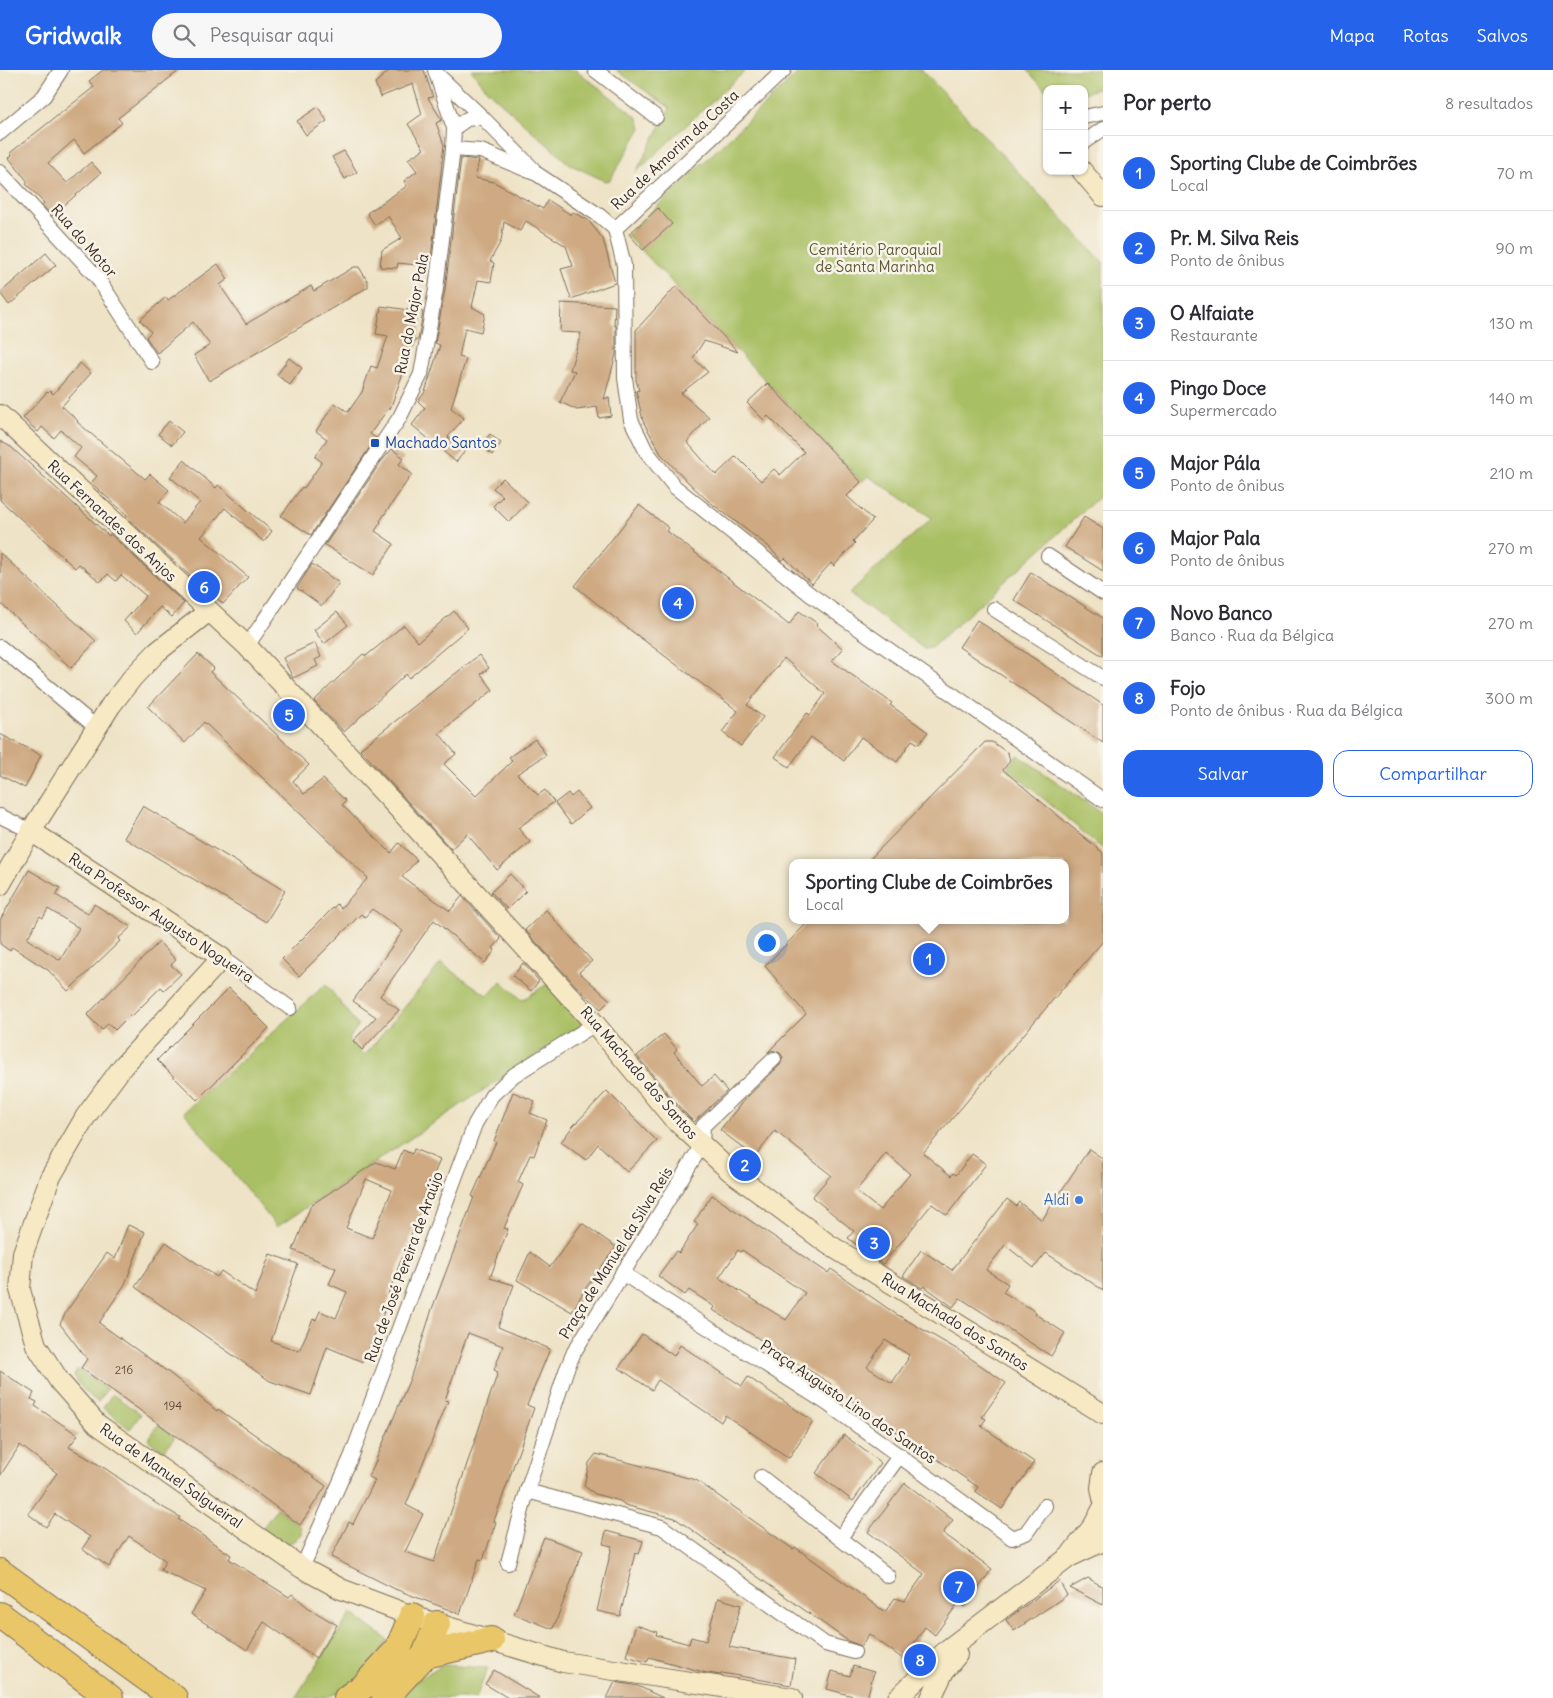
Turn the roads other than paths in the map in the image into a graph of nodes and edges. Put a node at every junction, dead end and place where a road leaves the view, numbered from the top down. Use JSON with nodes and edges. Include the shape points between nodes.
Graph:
{"nodes":[{"id":1,"x":61,"y":70,"type":"edge"},
{"id":2,"x":595,"y":70,"type":"edge"},
{"id":3,"x":784,"y":70,"type":"edge"},
{"id":4,"x":435,"y":71,"type":"edge"},
{"id":5,"x":1103,"y":113,"type":"edge"},
{"id":6,"x":1088,"y":116,"type":"edge"},
{"id":7,"x":482,"y":117,"type":"junction"},
{"id":8,"x":656,"y":117,"type":"dead end"},
{"id":9,"x":454,"y":128,"type":"junction"},
{"id":10,"x":1103,"y":129,"type":"edge"},
{"id":11,"x":0,"y":132,"type":"edge"},
{"id":12,"x":1088,"y":139,"type":"edge"},
{"id":13,"x":453,"y":149,"type":"junction"},
{"id":14,"x":0,"y":172,"type":"edge"},
{"id":15,"x":537,"y":174,"type":"junction"},
{"id":16,"x":1085,"y":175,"type":"edge"},
{"id":17,"x":1103,"y":196,"type":"edge"},
{"id":18,"x":616,"y":229,"type":"junction"},
{"id":19,"x":152,"y":362,"type":"dead end"},
{"id":20,"x":0,"y":415,"type":"edge"},
{"id":21,"x":1048,"y":556,"type":"dead end"},
{"id":22,"x":1103,"y":593,"type":"edge"},
{"id":23,"x":994,"y":609,"type":"dead end"},
{"id":24,"x":209,"y":611,"type":"junction"},
{"id":25,"x":247,"y":646,"type":"junction"},
{"id":26,"x":0,"y":647,"type":"edge"},
{"id":27,"x":1103,"y":678,"type":"edge"},
{"id":28,"x":97,"y":728,"type":"junction"},
{"id":29,"x":1103,"y":800,"type":"edge"},
{"id":30,"x":0,"y":816,"type":"edge"},
{"id":31,"x":31,"y":831,"type":"junction"},
{"id":32,"x":0,"y":885,"type":"edge"},
{"id":33,"x":222,"y":958,"type":"junction"},
{"id":34,"x":290,"y":1008,"type":"dead end"},
{"id":35,"x":596,"y":1024,"type":"junction"},
{"id":36,"x":774,"y":1059,"type":"dead end"},
{"id":37,"x":702,"y":1145,"type":"junction"},
{"id":38,"x":622,"y":1273,"type":"junction"},
{"id":39,"x":1103,"y":1414,"type":"edge"},
{"id":40,"x":900,"y":1455,"type":"junction"},
{"id":41,"x":1103,"y":1473,"type":"edge"},
{"id":42,"x":761,"y":1476,"type":"dead end"},
{"id":43,"x":526,"y":1491,"type":"junction"},
{"id":44,"x":1103,"y":1498,"type":"edge"},
{"id":45,"x":1045,"y":1506,"type":"dead end"},
{"id":46,"x":1103,"y":1508,"type":"edge"},
{"id":47,"x":840,"y":1538,"type":"junction"},
{"id":48,"x":1103,"y":1541,"type":"edge"},
{"id":49,"x":1069,"y":1557,"type":"junction"},
{"id":50,"x":508,"y":1563,"type":"dead end"},
{"id":51,"x":302,"y":1568,"type":"junction"},
{"id":52,"x":0,"y":1572,"type":"edge"},
{"id":53,"x":888,"y":1576,"type":"dead end"},
{"id":54,"x":0,"y":1615,"type":"edge"},
{"id":55,"x":425,"y":1620,"type":"junction"},
{"id":56,"x":978,"y":1627,"type":"junction"},
{"id":57,"x":483,"y":1638,"type":"junction"},
{"id":58,"x":854,"y":1652,"type":"dead end"},
{"id":59,"x":425,"y":1655,"type":"junction"},
{"id":60,"x":167,"y":1692,"type":"edge"},
{"id":61,"x":110,"y":1698,"type":"edge"},
{"id":62,"x":190,"y":1698,"type":"edge"},
{"id":63,"x":347,"y":1698,"type":"edge"},
{"id":64,"x":385,"y":1698,"type":"edge"},
{"id":65,"x":792,"y":1698,"type":"edge"},
{"id":66,"x":898,"y":1698,"type":"edge"},
{"id":67,"x":931,"y":1698,"type":"edge"}],
"edges":[{"from":1,"to":11,"type":"street","via":[[44,96]]},
{"from":2,"to":8,"type":"street"},
{"from":3,"to":18,"type":"street","name":"Rua de Amorim da Costa"},
{"from":4,"to":7,"type":"street","name":"Rua de Amorim da Costa"},
{"from":4,"to":9,"type":"street"},
{"from":5,"to":6,"type":"street"},
{"from":7,"to":9,"type":"street","via":[[467,119]]},
{"from":7,"to":15,"type":"street","name":"Rua de Amorim da Costa"},
{"from":9,"to":13,"type":"street","name":"Rua do Major Pala"},
{"from":10,"to":12,"type":"street"},
{"from":13,"to":15,"type":"street","name":"Rua de Amorim da Costa","via":[[481,151]]},
{"from":13,"to":25,"type":"street","name":"Rua do Major Pala","via":[[436,289],[421,374],[400,417]]},
{"from":14,"to":19,"type":"street","name":"Rua do Motor","via":[[97,277]]},
{"from":15,"to":18,"type":"street","name":"Rua de Amorim da Costa"},
{"from":16,"to":17,"type":"street"},
{"from":18,"to":29,"type":"street","via":[[624,265],[625,378],[631,420],[646,451],[675,487],[811,595]]},
{"from":20,"to":24,"type":"street","name":"Rua Fernandes dos Anjos"},
{"from":21,"to":22,"type":"street"},
{"from":23,"to":27,"type":"street"},
{"from":24,"to":25,"type":"street","name":"Rua Fernandes dos Anjos"},
{"from":24,"to":28,"type":"street","via":[[133,677]]},
{"from":25,"to":35,"type":"street","name":"Rua Machado dos Santos"},
{"from":26,"to":28,"type":"street"},
{"from":28,"to":31,"type":"street"},
{"from":30,"to":31,"type":"street"},
{"from":31,"to":32,"type":"street"},
{"from":31,"to":33,"type":"street","name":"Rua Professor Augusto Nogueira"},
{"from":33,"to":34,"type":"street","name":"Rua Professor Augusto Nogueira"},
{"from":33,"to":51,"type":"street","name":"Rua de Manuel Salgueiral","via":[[123,1066],[86,1116],[50,1178],[23,1253],[20,1290],[36,1345],[60,1382],[97,1424]]},
{"from":35,"to":37,"type":"street","name":"Rua Machado dos Santos","via":[[674,1118]]},
{"from":35,"to":51,"type":"street","name":"Rua de José Pereira de Araújo","via":[[514,1075],[492,1095],[475,1124],[352,1454]]},
{"from":36,"to":37,"type":"street","name":"Praça de Manuel da Silva Reis","via":[[703,1126]]},
{"from":37,"to":38,"type":"street","name":"Praça de Manuel da Silva Reis"},
{"from":37,"to":39,"type":"street","name":"Rua Machado dos Santos","via":[[730,1172],[828,1244]]},
{"from":38,"to":40,"type":"street","name":"Praça Augusto Lino dos Santos","via":[[828,1404]]},
{"from":38,"to":43,"type":"street","name":"Praça de Manuel da Silva Reis","via":[[574,1352]]},
{"from":40,"to":45,"type":"street","name":"Praça Augusto Lino dos Santos","via":[[1012,1538],[1026,1533]]},
{"from":40,"to":47,"type":"street"},
{"from":41,"to":44,"type":"street"},
{"from":42,"to":47,"type":"street"},
{"from":43,"to":50,"type":"street","name":"Praça de Manuel da Silva Reis"},
{"from":43,"to":58,"type":"street","via":[[662,1527],[825,1644]]},
{"from":46,"to":49,"type":"street","via":[[1094,1526]]},
{"from":47,"to":53,"type":"street"},
{"from":48,"to":49,"type":"street"},
{"from":49,"to":56,"type":"street"},
{"from":51,"to":55,"type":"street","name":"Rua de Manuel Salgueiral","via":[[341,1589]]},
{"from":52,"to":60,"type":"highway"},
{"from":54,"to":61,"type":"highway"},
{"from":55,"to":57,"type":"street","name":"Rua de Manuel Salgueiral"},
{"from":55,"to":59,"type":"highway"},
{"from":55,"to":63,"type":"highway","via":[[364,1686]]},
{"from":56,"to":66,"type":"street","via":[[947,1650]]},
{"from":56,"to":67,"type":"street","via":[[944,1672]]},
{"from":57,"to":59,"type":"highway"},
{"from":57,"to":65,"type":"street","name":"Rua de Manuel Salgueiral","via":[[563,1662]]},
{"from":59,"to":64,"type":"highway"},
{"from":60,"to":62,"type":"highway"}]}
